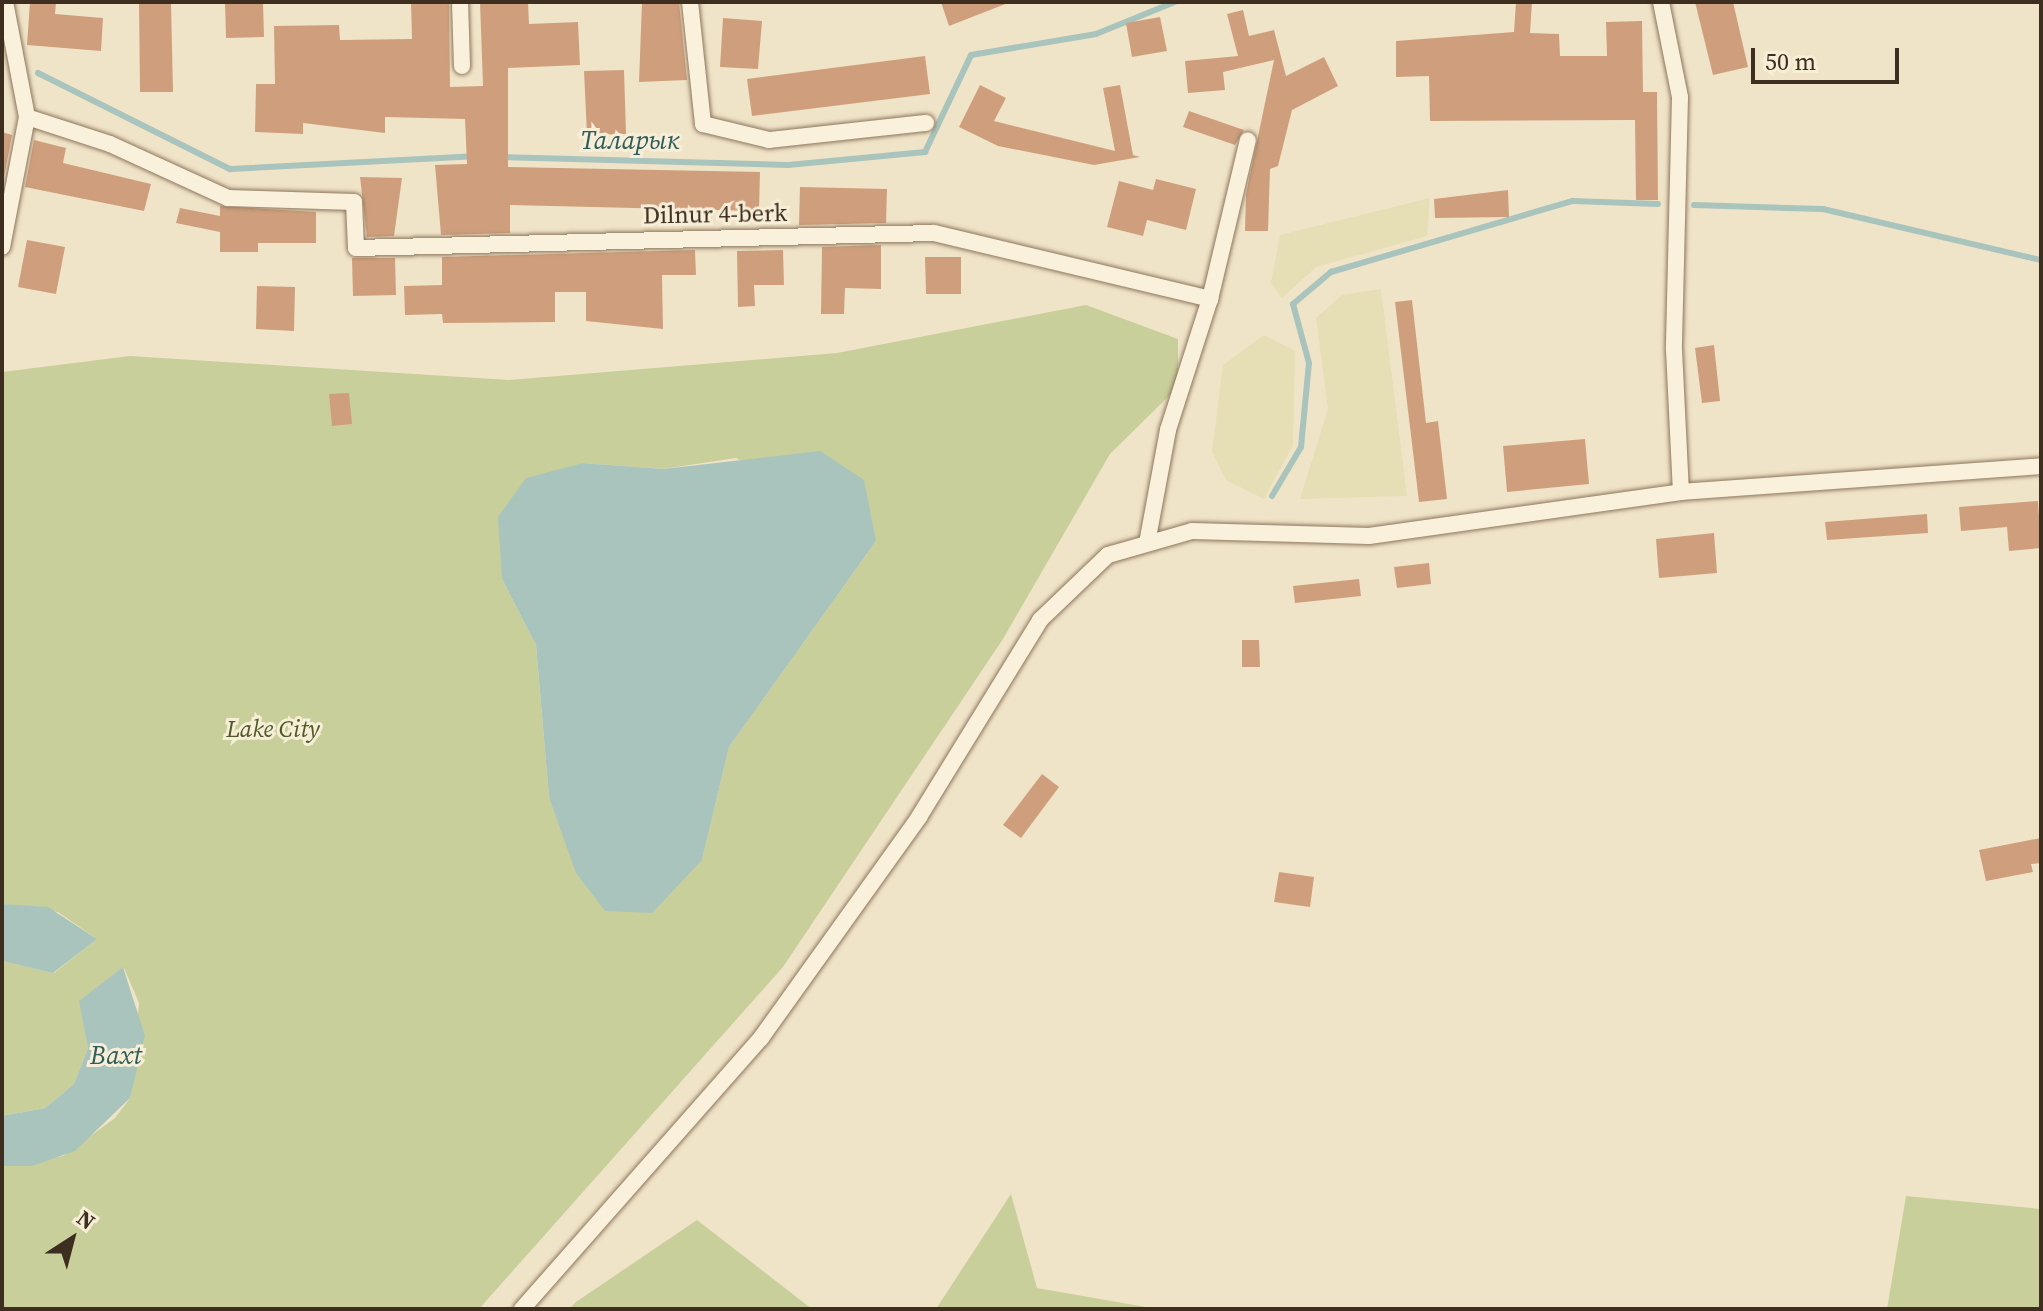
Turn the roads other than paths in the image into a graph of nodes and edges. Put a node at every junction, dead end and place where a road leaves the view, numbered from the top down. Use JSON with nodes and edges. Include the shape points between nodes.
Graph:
{"nodes":[{"id":1,"x":5,"y":2,"type":"edge"},
{"id":2,"x":460,"y":2,"type":"edge"},
{"id":3,"x":690,"y":2,"type":"edge"},
{"id":4,"x":1661,"y":2,"type":"edge"},
{"id":5,"x":462,"y":66,"type":"dead end"},
{"id":6,"x":27,"y":117,"type":"junction"},
{"id":7,"x":926,"y":123,"type":"dead end"},
{"id":8,"x":1248,"y":140,"type":"dead end"},
{"id":9,"x":2,"y":247,"type":"edge"},
{"id":10,"x":1210,"y":299,"type":"junction"},
{"id":11,"x":2041,"y":466,"type":"edge"},
{"id":12,"x":1681,"y":492,"type":"junction"},
{"id":13,"x":1148,"y":538,"type":"junction"},
{"id":14,"x":522,"y":1309,"type":"edge"}],
"edges":[{"from":1,"to":6,"type":"street"},
{"from":2,"to":5,"type":"street"},
{"from":3,"to":7,"type":"street","via":[[703,124],[769,140]]},
{"from":4,"to":12,"type":"street","via":[[1680,97],[1674,350]]},
{"from":6,"to":9,"type":"street"},
{"from":6,"to":10,"type":"street","name":"Dilnur 4-berk","via":[[110,144],[228,198],[354,202],[356,248],[934,233]]},
{"from":8,"to":10,"type":"street"},
{"from":10,"to":13,"type":"street","via":[[1168,430]]},
{"from":11,"to":12,"type":"street"},
{"from":12,"to":13,"type":"street","via":[[1369,536],[1192,531]]},
{"from":13,"to":14,"type":"street","via":[[1086,571],[1040,620],[919,817],[761,1038]]}]}
